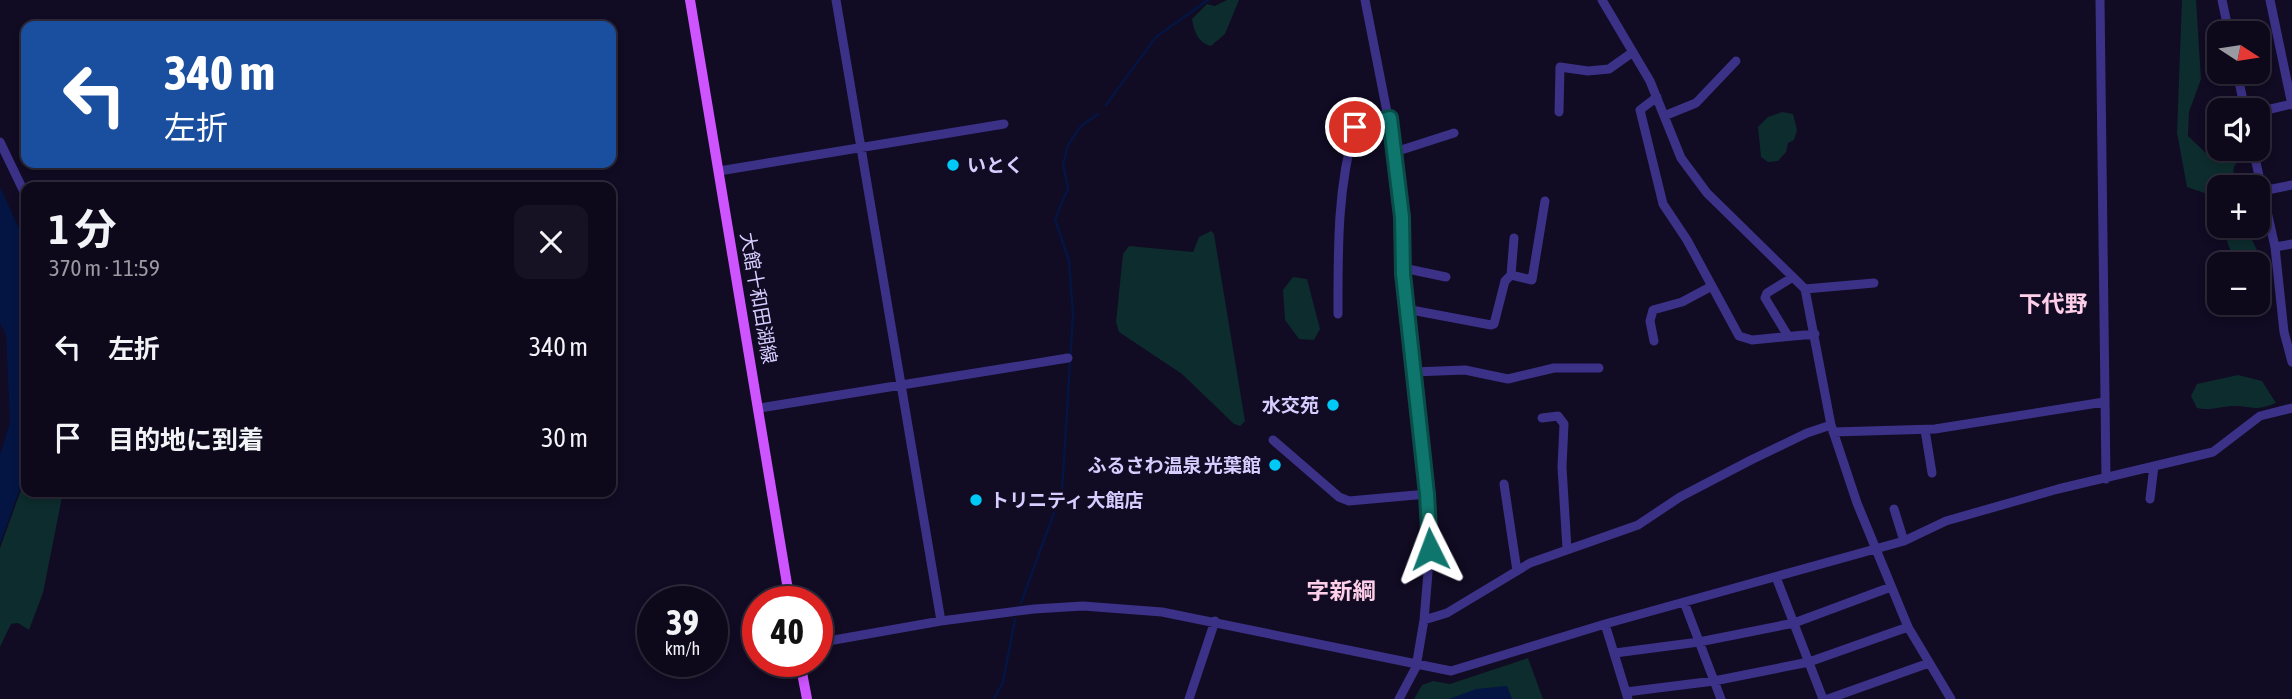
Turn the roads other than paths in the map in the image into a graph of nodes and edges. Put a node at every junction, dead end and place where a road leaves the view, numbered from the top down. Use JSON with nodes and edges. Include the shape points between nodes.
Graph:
{"nodes":[{"id":1,"x":691,"y":0,"type":"edge"},
{"id":2,"x":836,"y":0,"type":"edge"},
{"id":3,"x":1365,"y":0,"type":"edge"},
{"id":4,"x":1602,"y":0,"type":"edge"},
{"id":5,"x":2100,"y":0,"type":"edge"},
{"id":6,"x":2222,"y":0,"type":"edge"},
{"id":7,"x":2270,"y":0,"type":"edge"},
{"id":8,"x":2226,"y":21,"type":"edge"},
{"id":9,"x":1633,"y":52,"type":"junction"},
{"id":10,"x":1736,"y":61,"type":"dead end"},
{"id":11,"x":1657,"y":97,"type":"junction"},
{"id":12,"x":2292,"y":104,"type":"edge"},
{"id":13,"x":2270,"y":109,"type":"edge"},
{"id":14,"x":1559,"y":112,"type":"dead end"},
{"id":15,"x":1664,"y":116,"type":"junction"},
{"id":16,"x":1390,"y":118,"type":"junction"},
{"id":17,"x":1004,"y":124,"type":"dead end"},
{"id":18,"x":1454,"y":133,"type":"dead end"},
{"id":19,"x":0,"y":142,"type":"edge"},
{"id":20,"x":860,"y":147,"type":"junction"},
{"id":21,"x":1395,"y":152,"type":"junction"},
{"id":22,"x":719,"y":171,"type":"junction"},
{"id":23,"x":2292,"y":185,"type":"edge"},
{"id":24,"x":21,"y":186,"type":"edge"},
{"id":25,"x":2270,"y":189,"type":"edge"},
{"id":26,"x":1545,"y":201,"type":"dead end"},
{"id":27,"x":2270,"y":228,"type":"edge"},
{"id":28,"x":1514,"y":238,"type":"dead end"},
{"id":29,"x":2292,"y":244,"type":"edge"},
{"id":30,"x":2274,"y":247,"type":"junction"},
{"id":31,"x":1403,"y":268,"type":"junction"},
{"id":32,"x":1511,"y":275,"type":"junction"},
{"id":33,"x":1446,"y":277,"type":"dead end"},
{"id":34,"x":1793,"y":277,"type":"junction"},
{"id":35,"x":1874,"y":283,"type":"dead end"},
{"id":36,"x":1712,"y":286,"type":"junction"},
{"id":37,"x":1805,"y":289,"type":"junction"},
{"id":38,"x":1406,"y":309,"type":"junction"},
{"id":39,"x":1338,"y":314,"type":"dead end"},
{"id":40,"x":1815,"y":334,"type":"junction"},
{"id":41,"x":1788,"y":336,"type":"junction"},
{"id":42,"x":1654,"y":341,"type":"dead end"},
{"id":43,"x":1068,"y":358,"type":"dead end"},
{"id":44,"x":2292,"y":362,"type":"edge"},
{"id":45,"x":1599,"y":368,"type":"dead end"},
{"id":46,"x":1413,"y":372,"type":"junction"},
{"id":47,"x":900,"y":386,"type":"junction"},
{"id":48,"x":2105,"y":402,"type":"junction"},
{"id":49,"x":760,"y":408,"type":"junction"},
{"id":50,"x":2292,"y":408,"type":"edge"},
{"id":51,"x":1542,"y":418,"type":"dead end"},
{"id":52,"x":1832,"y":428,"type":"junction"},
{"id":53,"x":1925,"y":430,"type":"junction"},
{"id":54,"x":1273,"y":440,"type":"dead end"},
{"id":55,"x":2154,"y":466,"type":"junction"},
{"id":56,"x":1932,"y":472,"type":"dead end"},
{"id":57,"x":2106,"y":479,"type":"junction"},
{"id":58,"x":1504,"y":484,"type":"dead end"},
{"id":59,"x":1427,"y":494,"type":"junction"},
{"id":60,"x":2150,"y":499,"type":"dead end"},
{"id":61,"x":1894,"y":509,"type":"dead end"},
{"id":62,"x":1904,"y":541,"type":"junction"},
{"id":63,"x":1567,"y":549,"type":"junction"},
{"id":64,"x":1876,"y":550,"type":"junction"},
{"id":65,"x":1517,"y":571,"type":"junction"},
{"id":66,"x":1776,"y":577,"type":"junction"},
{"id":67,"x":788,"y":586,"type":"edge"},
{"id":68,"x":1891,"y":587,"type":"junction"},
{"id":69,"x":1684,"y":602,"type":"junction"},
{"id":70,"x":1423,"y":620,"type":"junction"},
{"id":71,"x":941,"y":621,"type":"junction"},
{"id":72,"x":1214,"y":621,"type":"junction"},
{"id":73,"x":1794,"y":623,"type":"junction"},
{"id":74,"x":1605,"y":624,"type":"junction"},
{"id":75,"x":1908,"y":626,"type":"junction"},
{"id":76,"x":833,"y":640,"type":"edge"},
{"id":77,"x":1699,"y":642,"type":"junction"},
{"id":78,"x":1615,"y":653,"type":"junction"},
{"id":79,"x":1809,"y":662,"type":"junction"},
{"id":80,"x":1929,"y":663,"type":"junction"},
{"id":81,"x":1416,"y":667,"type":"junction"},
{"id":82,"x":803,"y":677,"type":"edge"},
{"id":83,"x":1714,"y":681,"type":"junction"},
{"id":84,"x":1627,"y":696,"type":"edge"},
{"id":85,"x":807,"y":699,"type":"edge"},
{"id":86,"x":1189,"y":699,"type":"edge"},
{"id":87,"x":1399,"y":699,"type":"edge"},
{"id":88,"x":1721,"y":699,"type":"edge"},
{"id":89,"x":1823,"y":699,"type":"edge"},
{"id":90,"x":1828,"y":699,"type":"edge"},
{"id":91,"x":1951,"y":699,"type":"edge"}],
"edges":[{"from":1,"to":22,"type":"main road","name":"大館十和田湖線"},
{"from":2,"to":20,"type":"street"},
{"from":3,"to":16,"type":"street"},
{"from":4,"to":9,"type":"street"},
{"from":5,"to":48,"type":"street"},
{"from":6,"to":8,"type":"street"},
{"from":7,"to":12,"type":"street"},
{"from":9,"to":11,"type":"street"},
{"from":9,"to":14,"type":"street","via":[[1609,69],[1560,67]]},
{"from":10,"to":15,"type":"street","via":[[1696,103]]},
{"from":11,"to":15,"type":"street"},
{"from":11,"to":36,"type":"street","via":[[1640,110],[1656,181],[1663,204]]},
{"from":12,"to":13,"type":"street"},
{"from":15,"to":34,"type":"street","via":[[1681,158],[1707,193]]},
{"from":16,"to":21,"type":"street"},
{"from":16,"to":39,"type":"street","via":[[1355,127],[1345,160],[1338,214]]},
{"from":17,"to":20,"type":"street"},
{"from":18,"to":21,"type":"street"},
{"from":19,"to":24,"type":"street"},
{"from":20,"to":22,"type":"street"},
{"from":20,"to":47,"type":"street"},
{"from":21,"to":31,"type":"street"},
{"from":22,"to":49,"type":"main road","name":"大館十和田湖線"},
{"from":23,"to":25,"type":"street"},
{"from":26,"to":32,"type":"street","via":[[1532,280]]},
{"from":27,"to":30,"type":"street"},
{"from":28,"to":32,"type":"street"},
{"from":29,"to":30,"type":"street"},
{"from":30,"to":44,"type":"street"},
{"from":31,"to":33,"type":"street"},
{"from":31,"to":38,"type":"street"},
{"from":32,"to":38,"type":"street","via":[[1491,325]]},
{"from":34,"to":37,"type":"street"},
{"from":34,"to":41,"type":"street","via":[[1765,298]]},
{"from":35,"to":37,"type":"street"},
{"from":36,"to":41,"type":"street","via":[[1739,336],[1752,340]]},
{"from":36,"to":42,"type":"street","via":[[1682,302],[1653,310]]},
{"from":37,"to":40,"type":"street"},
{"from":38,"to":46,"type":"street"},
{"from":40,"to":41,"type":"street"},
{"from":40,"to":52,"type":"street"},
{"from":43,"to":47,"type":"street"},
{"from":45,"to":46,"type":"street","via":[[1554,368],[1508,379],[1465,370]]},
{"from":46,"to":59,"type":"street"},
{"from":47,"to":49,"type":"street"},
{"from":47,"to":71,"type":"street"},
{"from":48,"to":53,"type":"street"},
{"from":48,"to":57,"type":"street"},
{"from":49,"to":67,"type":"main road","name":"大館十和田湖線"},
{"from":50,"to":55,"type":"street","via":[[2260,416],[2213,452]]},
{"from":51,"to":63,"type":"street","via":[[1558,416],[1564,424]]},
{"from":52,"to":53,"type":"street"},
{"from":52,"to":63,"type":"street","via":[[1807,433],[1751,460],[1638,525]]},
{"from":52,"to":64,"type":"street"},
{"from":53,"to":56,"type":"street"},
{"from":54,"to":59,"type":"street","via":[[1349,501]]},
{"from":55,"to":57,"type":"street"},
{"from":55,"to":60,"type":"street"},
{"from":57,"to":62,"type":"street","via":[[1946,522]]},
{"from":58,"to":65,"type":"street"},
{"from":59,"to":70,"type":"street","via":[[1430,549]]},
{"from":61,"to":62,"type":"street"},
{"from":62,"to":64,"type":"street"},
{"from":63,"to":65,"type":"street"},
{"from":64,"to":66,"type":"street"},
{"from":64,"to":68,"type":"street"},
{"from":65,"to":70,"type":"street","via":[[1447,613]]},
{"from":66,"to":69,"type":"street"},
{"from":66,"to":73,"type":"street"},
{"from":68,"to":73,"type":"street"},
{"from":68,"to":75,"type":"street"},
{"from":69,"to":74,"type":"street"},
{"from":69,"to":77,"type":"street"},
{"from":70,"to":81,"type":"street"},
{"from":71,"to":72,"type":"street","via":[[1083,606]]},
{"from":71,"to":76,"type":"street"},
{"from":72,"to":81,"type":"street"},
{"from":72,"to":86,"type":"street"},
{"from":73,"to":77,"type":"street"},
{"from":73,"to":79,"type":"street"},
{"from":74,"to":78,"type":"street"},
{"from":74,"to":81,"type":"street","via":[[1451,671]]},
{"from":75,"to":79,"type":"street"},
{"from":75,"to":80,"type":"street"},
{"from":77,"to":78,"type":"street"},
{"from":77,"to":83,"type":"street"},
{"from":78,"to":84,"type":"street"},
{"from":79,"to":83,"type":"street"},
{"from":79,"to":89,"type":"street"},
{"from":80,"to":90,"type":"street"},
{"from":80,"to":91,"type":"street"},
{"from":81,"to":87,"type":"street"},
{"from":82,"to":85,"type":"main road"},
{"from":83,"to":84,"type":"street"},
{"from":83,"to":88,"type":"street"}]}
